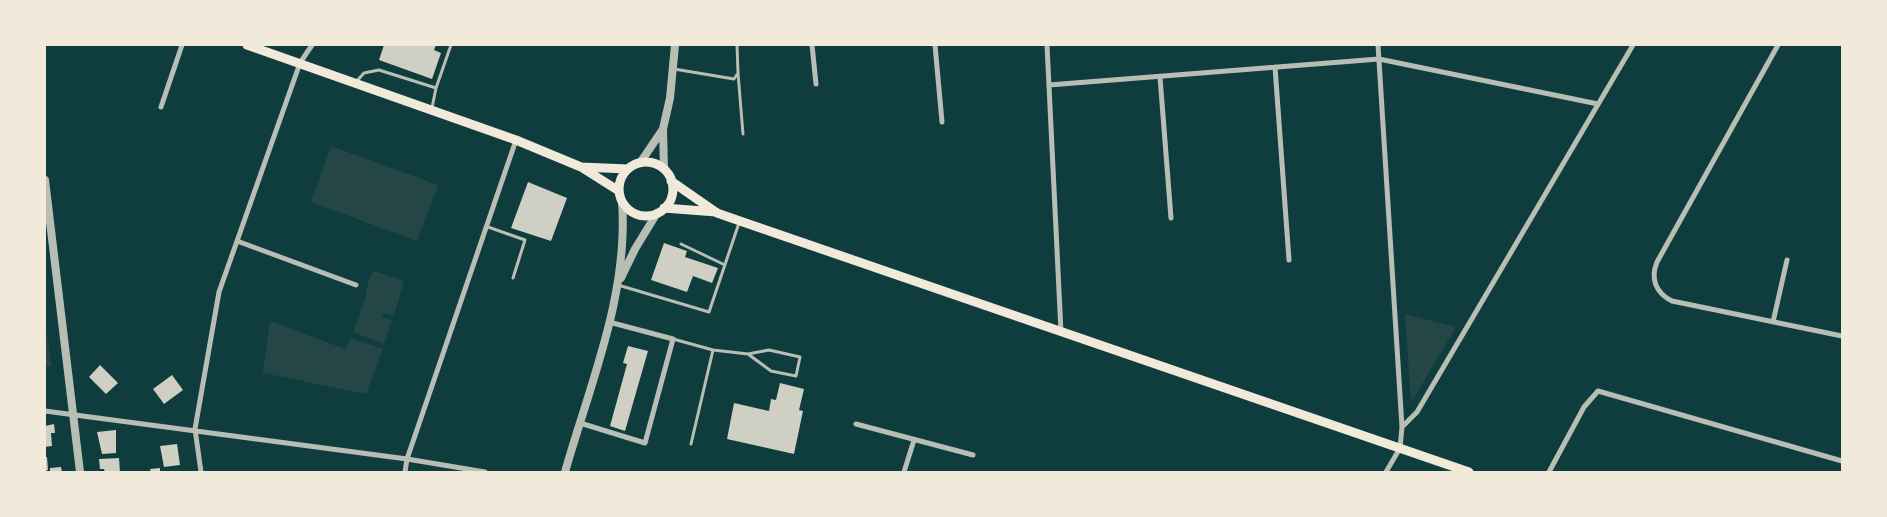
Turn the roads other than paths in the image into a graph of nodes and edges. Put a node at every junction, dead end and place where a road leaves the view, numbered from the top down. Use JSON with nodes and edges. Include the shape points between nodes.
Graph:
{"nodes":[{"id":1,"x":182,"y":45,"type":"edge"},
{"id":2,"x":247,"y":45,"type":"edge"},
{"id":3,"x":312,"y":45,"type":"edge"},
{"id":4,"x":451,"y":45,"type":"edge"},
{"id":5,"x":675,"y":45,"type":"edge"},
{"id":6,"x":737,"y":45,"type":"edge"},
{"id":7,"x":812,"y":45,"type":"edge"},
{"id":8,"x":936,"y":45,"type":"edge"},
{"id":9,"x":1047,"y":45,"type":"edge"},
{"id":10,"x":1378,"y":45,"type":"edge"},
{"id":11,"x":1633,"y":45,"type":"edge"},
{"id":12,"x":1778,"y":45,"type":"edge"},
{"id":13,"x":1379,"y":59,"type":"junction"},
{"id":14,"x":300,"y":63,"type":"junction"},
{"id":15,"x":1274,"y":67,"type":"junction"},
{"id":16,"x":674,"y":69,"type":"junction"},
{"id":17,"x":738,"y":73,"type":"junction"},
{"id":18,"x":1160,"y":77,"type":"junction"},
{"id":19,"x":355,"y":82,"type":"junction"},
{"id":20,"x":816,"y":84,"type":"dead end"},
{"id":21,"x":1050,"y":85,"type":"junction"},
{"id":22,"x":436,"y":88,"type":"junction"},
{"id":23,"x":1598,"y":104,"type":"junction"},
{"id":24,"x":161,"y":107,"type":"dead end"},
{"id":25,"x":431,"y":109,"type":"junction"},
{"id":26,"x":942,"y":122,"type":"dead end"},
{"id":27,"x":663,"y":129,"type":"junction"},
{"id":28,"x":743,"y":134,"type":"dead end"},
{"id":29,"x":516,"y":140,"type":"junction"},
{"id":30,"x":640,"y":163,"type":"junction"},
{"id":31,"x":581,"y":167,"type":"junction"},
{"id":32,"x":628,"y":169,"type":"junction"},
{"id":33,"x":664,"y":169,"type":"junction"},
{"id":34,"x":45,"y":180,"type":"edge"},
{"id":35,"x":671,"y":181,"type":"junction"},
{"id":36,"x":619,"y":191,"type":"junction"},
{"id":37,"x":622,"y":201,"type":"junction"},
{"id":38,"x":661,"y":211,"type":"junction"},
{"id":39,"x":717,"y":212,"type":"junction"},
{"id":40,"x":1171,"y":218,"type":"dead end"},
{"id":41,"x":740,"y":221,"type":"junction"},
{"id":42,"x":48,"y":222,"type":"edge"},
{"id":43,"x":488,"y":227,"type":"junction"},
{"id":44,"x":237,"y":241,"type":"junction"},
{"id":45,"x":682,"y":244,"type":"dead end"},
{"id":46,"x":1289,"y":260,"type":"dead end"},
{"id":47,"x":1787,"y":260,"type":"dead end"},
{"id":48,"x":725,"y":265,"type":"junction"},
{"id":49,"x":513,"y":278,"type":"dead end"},
{"id":50,"x":618,"y":284,"type":"junction"},
{"id":51,"x":356,"y":286,"type":"dead end"},
{"id":52,"x":609,"y":322,"type":"junction"},
{"id":53,"x":1773,"y":322,"type":"junction"},
{"id":54,"x":1061,"y":332,"type":"junction"},
{"id":55,"x":1842,"y":336,"type":"edge"},
{"id":56,"x":673,"y":339,"type":"junction"},
{"id":57,"x":713,"y":350,"type":"junction"},
{"id":58,"x":748,"y":354,"type":"junction"},
{"id":59,"x":45,"y":411,"type":"edge"},
{"id":60,"x":73,"y":414,"type":"junction"},
{"id":61,"x":580,"y":423,"type":"junction"},
{"id":62,"x":856,"y":424,"type":"dead end"},
{"id":63,"x":1402,"y":427,"type":"junction"},
{"id":64,"x":195,"y":430,"type":"junction"},
{"id":65,"x":914,"y":440,"type":"junction"},
{"id":66,"x":690,"y":444,"type":"dead end"},
{"id":67,"x":1400,"y":448,"type":"junction"},
{"id":68,"x":973,"y":455,"type":"dead end"},
{"id":69,"x":407,"y":458,"type":"junction"},
{"id":70,"x":1842,"y":461,"type":"edge"},
{"id":71,"x":80,"y":472,"type":"edge"},
{"id":72,"x":201,"y":472,"type":"edge"},
{"id":73,"x":405,"y":472,"type":"edge"},
{"id":74,"x":485,"y":472,"type":"edge"},
{"id":75,"x":565,"y":472,"type":"edge"},
{"id":76,"x":904,"y":472,"type":"edge"},
{"id":77,"x":1386,"y":472,"type":"edge"},
{"id":78,"x":1469,"y":472,"type":"edge"},
{"id":79,"x":1548,"y":472,"type":"edge"}],
"edges":[{"from":1,"to":24,"type":"street"},
{"from":2,"to":14,"type":"main road"},
{"from":3,"to":14,"type":"street"},
{"from":4,"to":22,"type":"lane"},
{"from":5,"to":16,"type":"street"},
{"from":6,"to":17,"type":"lane"},
{"from":7,"to":20,"type":"street"},
{"from":8,"to":26,"type":"street"},
{"from":9,"to":21,"type":"street"},
{"from":10,"to":13,"type":"street"},
{"from":11,"to":23,"type":"street"},
{"from":12,"to":53,"type":"street","via":[[1657,262],[1653,276],[1657,289],[1672,301]]},
{"from":13,"to":15,"type":"street"},
{"from":13,"to":23,"type":"street"},
{"from":13,"to":63,"type":"street"},
{"from":14,"to":19,"type":"main road"},
{"from":14,"to":44,"type":"street"},
{"from":15,"to":18,"type":"street"},
{"from":15,"to":46,"type":"street"},
{"from":16,"to":17,"type":"lane","via":[[734,79]]},
{"from":16,"to":27,"type":"street"},
{"from":17,"to":28,"type":"lane"},
{"from":18,"to":21,"type":"street"},
{"from":18,"to":40,"type":"street"},
{"from":19,"to":22,"type":"lane","via":[[364,73],[379,70]]},
{"from":19,"to":25,"type":"main road"},
{"from":21,"to":54,"type":"street"},
{"from":22,"to":25,"type":"lane"},
{"from":23,"to":63,"type":"street","via":[[1417,412]]},
{"from":25,"to":29,"type":"main road"},
{"from":27,"to":30,"type":"street"},
{"from":27,"to":33,"type":"street"},
{"from":29,"to":31,"type":"main road"},
{"from":29,"to":43,"type":"street"},
{"from":30,"to":32,"type":"main road"},
{"from":30,"to":33,"type":"main road","via":[[657,164]]},
{"from":31,"to":32,"type":"main road"},
{"from":31,"to":36,"type":"main road"},
{"from":32,"to":36,"type":"main road","via":[[621,179]]},
{"from":33,"to":35,"type":"main road"},
{"from":34,"to":42,"type":"street"},
{"from":35,"to":38,"type":"main road","via":[[672,191]]},
{"from":35,"to":39,"type":"main road"},
{"from":36,"to":37,"type":"main road"},
{"from":37,"to":38,"type":"main road","via":[[637,214],[647,216]]},
{"from":37,"to":50,"type":"street","via":[[624,230]]},
{"from":38,"to":39,"type":"main road"},
{"from":38,"to":50,"type":"street","via":[[634,249]]},
{"from":39,"to":41,"type":"main road"},
{"from":41,"to":48,"type":"lane"},
{"from":41,"to":54,"type":"main road"},
{"from":42,"to":60,"type":"street"},
{"from":43,"to":49,"type":"lane","via":[[525,240]]},
{"from":43,"to":69,"type":"street"},
{"from":44,"to":51,"type":"street"},
{"from":44,"to":64,"type":"street","via":[[218,292]]},
{"from":45,"to":48,"type":"lane"},
{"from":47,"to":53,"type":"street"},
{"from":48,"to":50,"type":"lane","via":[[709,312]]},
{"from":50,"to":52,"type":"street"},
{"from":52,"to":56,"type":"street"},
{"from":52,"to":61,"type":"street"},
{"from":53,"to":55,"type":"street"},
{"from":54,"to":67,"type":"main road"},
{"from":56,"to":57,"type":"lane"},
{"from":56,"to":61,"type":"street","via":[[645,443]]},
{"from":57,"to":58,"type":"lane"},
{"from":57,"to":66,"type":"lane"},
{"from":58,"to":58,"type":"lane","via":[[771,371],[796,376],[800,356],[769,350]]},
{"from":59,"to":60,"type":"street"},
{"from":60,"to":64,"type":"street"},
{"from":60,"to":71,"type":"street"},
{"from":61,"to":75,"type":"street"},
{"from":62,"to":65,"type":"street"},
{"from":63,"to":67,"type":"street"},
{"from":64,"to":69,"type":"street"},
{"from":64,"to":72,"type":"street"},
{"from":65,"to":68,"type":"street"},
{"from":65,"to":76,"type":"street"},
{"from":67,"to":77,"type":"street"},
{"from":67,"to":78,"type":"main road"},
{"from":69,"to":73,"type":"street"},
{"from":69,"to":74,"type":"street"},
{"from":70,"to":79,"type":"street","via":[[1598,391],[1584,407]]}]}
